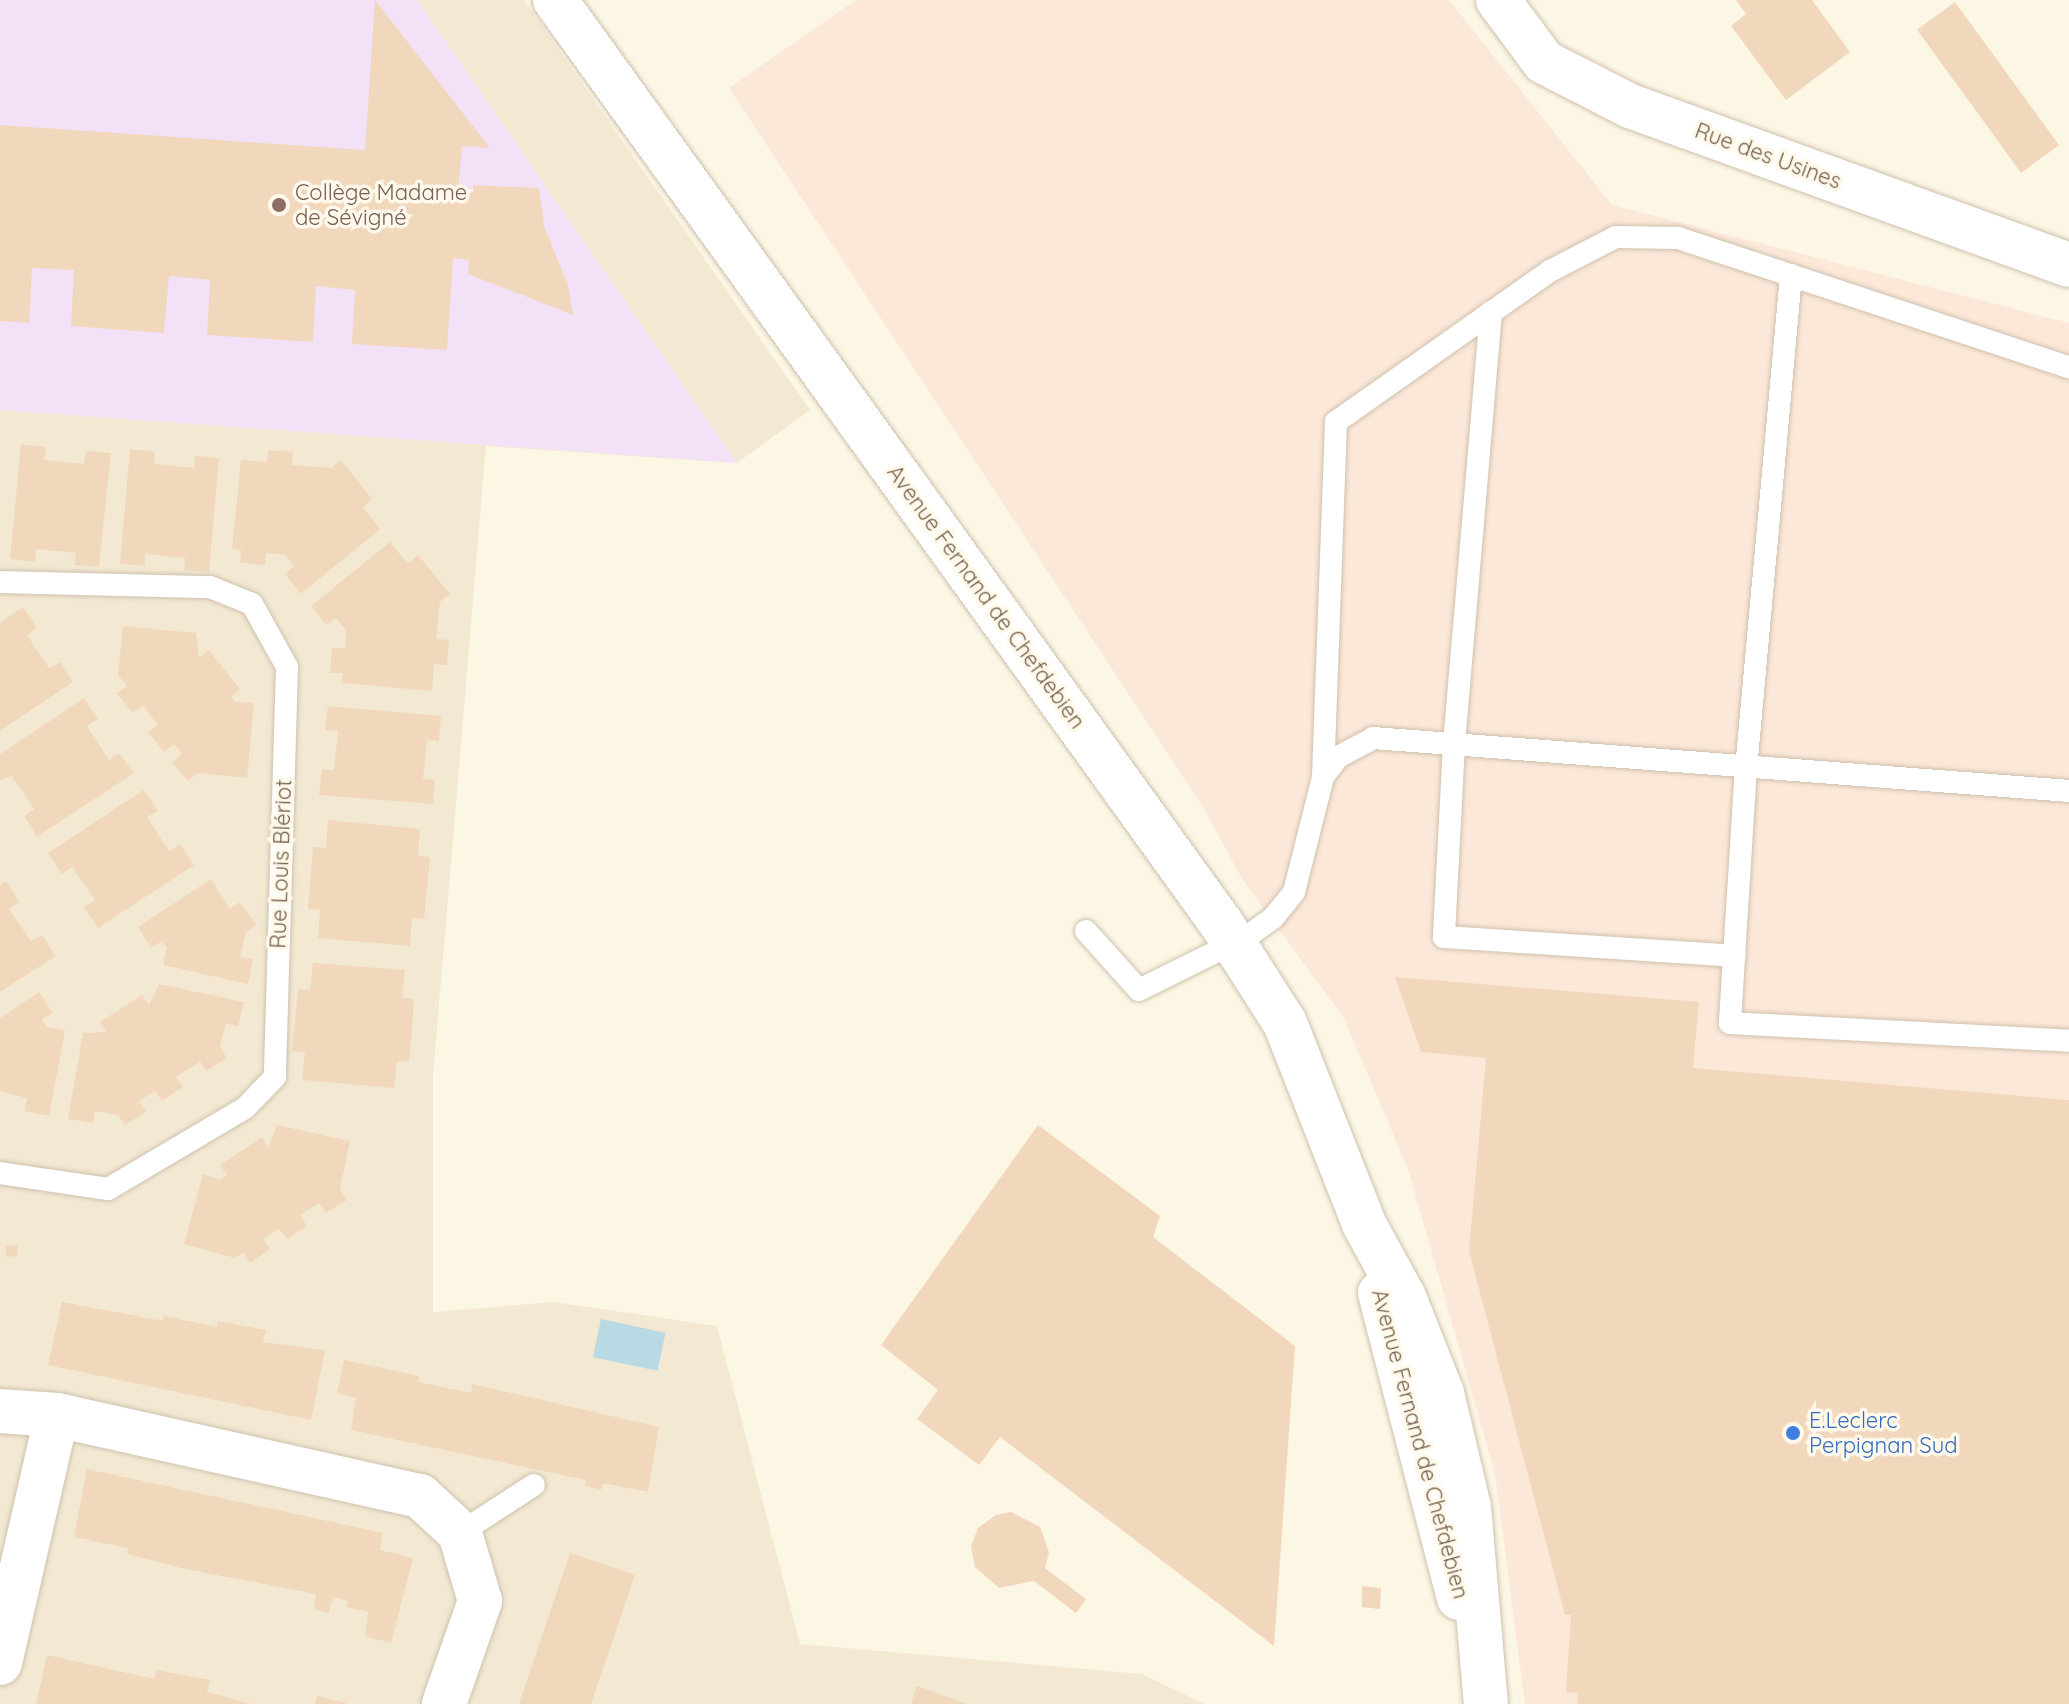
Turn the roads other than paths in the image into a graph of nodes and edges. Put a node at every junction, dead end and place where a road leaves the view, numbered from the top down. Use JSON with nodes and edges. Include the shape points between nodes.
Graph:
{"nodes":[{"id":1,"x":555,"y":0,"type":"edge"},
{"id":2,"x":1498,"y":0,"type":"edge"},
{"id":3,"x":2069,"y":265,"type":"edge"},
{"id":4,"x":1791,"y":275,"type":"junction"},
{"id":5,"x":1491,"y":312,"type":"junction"},
{"id":6,"x":2069,"y":367,"type":"edge"},
{"id":7,"x":0,"y":582,"type":"edge"},
{"id":8,"x":1454,"y":744,"type":"junction"},
{"id":9,"x":1746,"y":767,"type":"junction"},
{"id":10,"x":1323,"y":777,"type":"junction"},
{"id":11,"x":2069,"y":791,"type":"edge"},
{"id":12,"x":1086,"y":931,"type":"dead end"},
{"id":13,"x":1234,"y":944,"type":"junction"},
{"id":14,"x":1734,"y":956,"type":"junction"},
{"id":15,"x":2069,"y":1041,"type":"edge"},
{"id":16,"x":0,"y":1173,"type":"edge"},
{"id":17,"x":0,"y":1411,"type":"edge"},
{"id":18,"x":57,"y":1415,"type":"junction"},
{"id":19,"x":534,"y":1485,"type":"dead end"},
{"id":20,"x":460,"y":1533,"type":"junction"},
{"id":21,"x":0,"y":1663,"type":"edge"},
{"id":22,"x":1483,"y":1684,"type":"edge"},
{"id":23,"x":444,"y":1704,"type":"edge"}],
"edges":[{"from":1,"to":13,"type":"street","name":"Avenue Fernand de Chefdebien"},
{"from":2,"to":3,"type":"street","name":"Rue des Usines","via":[[1544,62],[1630,106]]},
{"from":4,"to":5,"type":"lane","via":[[1678,238],[1616,237],[1550,271]]},
{"from":4,"to":6,"type":"lane"},
{"from":4,"to":9,"type":"lane"},
{"from":5,"to":8,"type":"lane"},
{"from":5,"to":10,"type":"lane","via":[[1336,422]]},
{"from":7,"to":16,"type":"lane","name":"Rue Louis Blériot","via":[[210,587],[252,604],[287,667],[275,1077],[245,1108],[108,1189]]},
{"from":8,"to":9,"type":"lane"},
{"from":8,"to":10,"type":"lane","via":[[1373,738],[1338,757]]},
{"from":8,"to":14,"type":"lane","via":[[1444,937]]},
{"from":9,"to":11,"type":"lane"},
{"from":9,"to":14,"type":"lane"},
{"from":10,"to":13,"type":"lane","via":[[1294,892],[1273,918]]},
{"from":12,"to":13,"type":"lane","via":[[1139,990]]},
{"from":13,"to":22,"type":"street","name":"Avenue Fernand de Chefdebien","via":[[1285,1023],[1364,1224],[1440,1541]]},
{"from":14,"to":15,"type":"lane","via":[[1730,1023]]},
{"from":17,"to":18,"type":"street"},
{"from":18,"to":20,"type":"street","via":[[420,1496]]},
{"from":18,"to":21,"type":"street"},
{"from":19,"to":20,"type":"lane"},
{"from":20,"to":23,"type":"street","via":[[480,1601]]}]}
